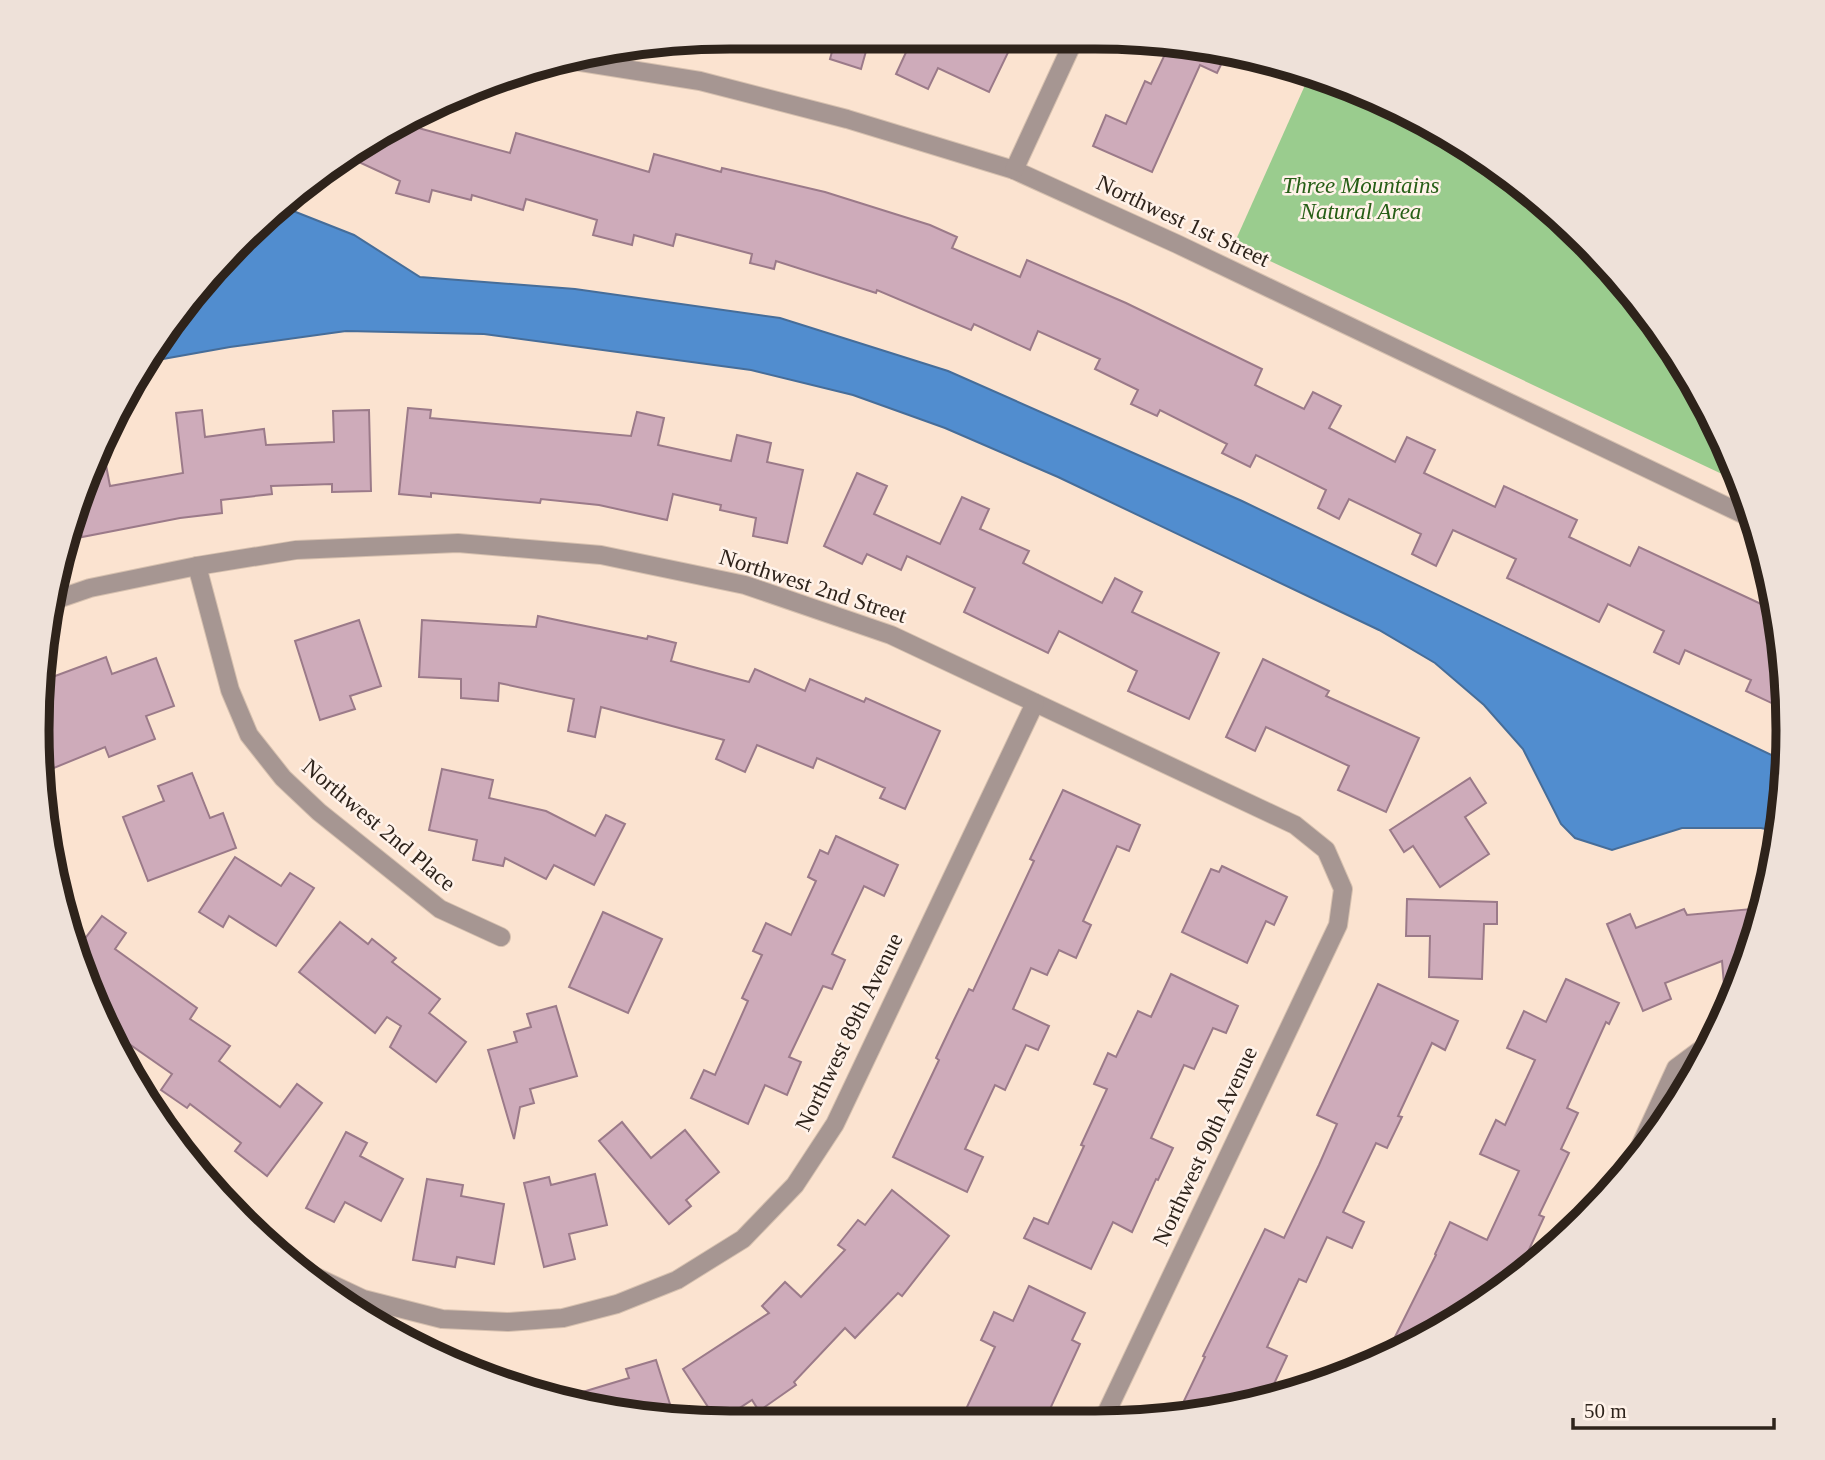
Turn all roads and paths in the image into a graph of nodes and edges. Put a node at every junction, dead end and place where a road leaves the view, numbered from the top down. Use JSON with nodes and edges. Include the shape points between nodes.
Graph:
{"nodes":[{"id":1,"x":1070,"y":49,"type":"edge"},
{"id":2,"x":590,"y":64,"type":"edge"},
{"id":3,"x":1014,"y":170,"type":"junction"},
{"id":4,"x":1741,"y":513,"type":"edge"},
{"id":5,"x":197,"y":566,"type":"junction"},
{"id":6,"x":62,"y":598,"type":"edge"},
{"id":7,"x":1035,"y":703,"type":"junction"},
{"id":8,"x":1343,"y":889,"type":"joint"},
{"id":9,"x":501,"y":936,"type":"dead end"},
{"id":10,"x":1693,"y":1055,"type":"edge"},
{"id":11,"x":1651,"y":1122,"type":"edge"},
{"id":12,"x":343,"y":1289,"type":"edge"},
{"id":13,"x":1107,"y":1411,"type":"edge"}],
"edges":[{"from":1,"to":3,"type":"street"},
{"from":2,"to":3,"type":"street","name":"Northwest 1st Street","via":[[700,81],[847,119]]},
{"from":3,"to":4,"type":"street","name":"Northwest 1st Street"},
{"from":5,"to":6,"type":"street","name":"Northwest 2nd Street"},
{"from":5,"to":7,"type":"street","name":"Northwest 2nd Street","via":[[296,550],[458,543],[601,555],[769,593],[891,635]]},
{"from":5,"to":9,"type":"street","name":"Northwest 2nd Place","via":[[230,690],[249,735],[283,778],[440,909]]},
{"from":7,"to":8,"type":"street","name":"Northwest 2nd Street","via":[[1295,825],[1326,850]]},
{"from":7,"to":12,"type":"street","name":"Northwest 89th Avenue","via":[[835,1124],[795,1185],[743,1238],[677,1280],[617,1304],[563,1318],[508,1322],[442,1319]]},
{"from":8,"to":13,"type":"street","name":"Northwest 90th Avenue","via":[[1338,925]]},
{"from":10,"to":11,"type":"street","via":[[1676,1068]]}]}
